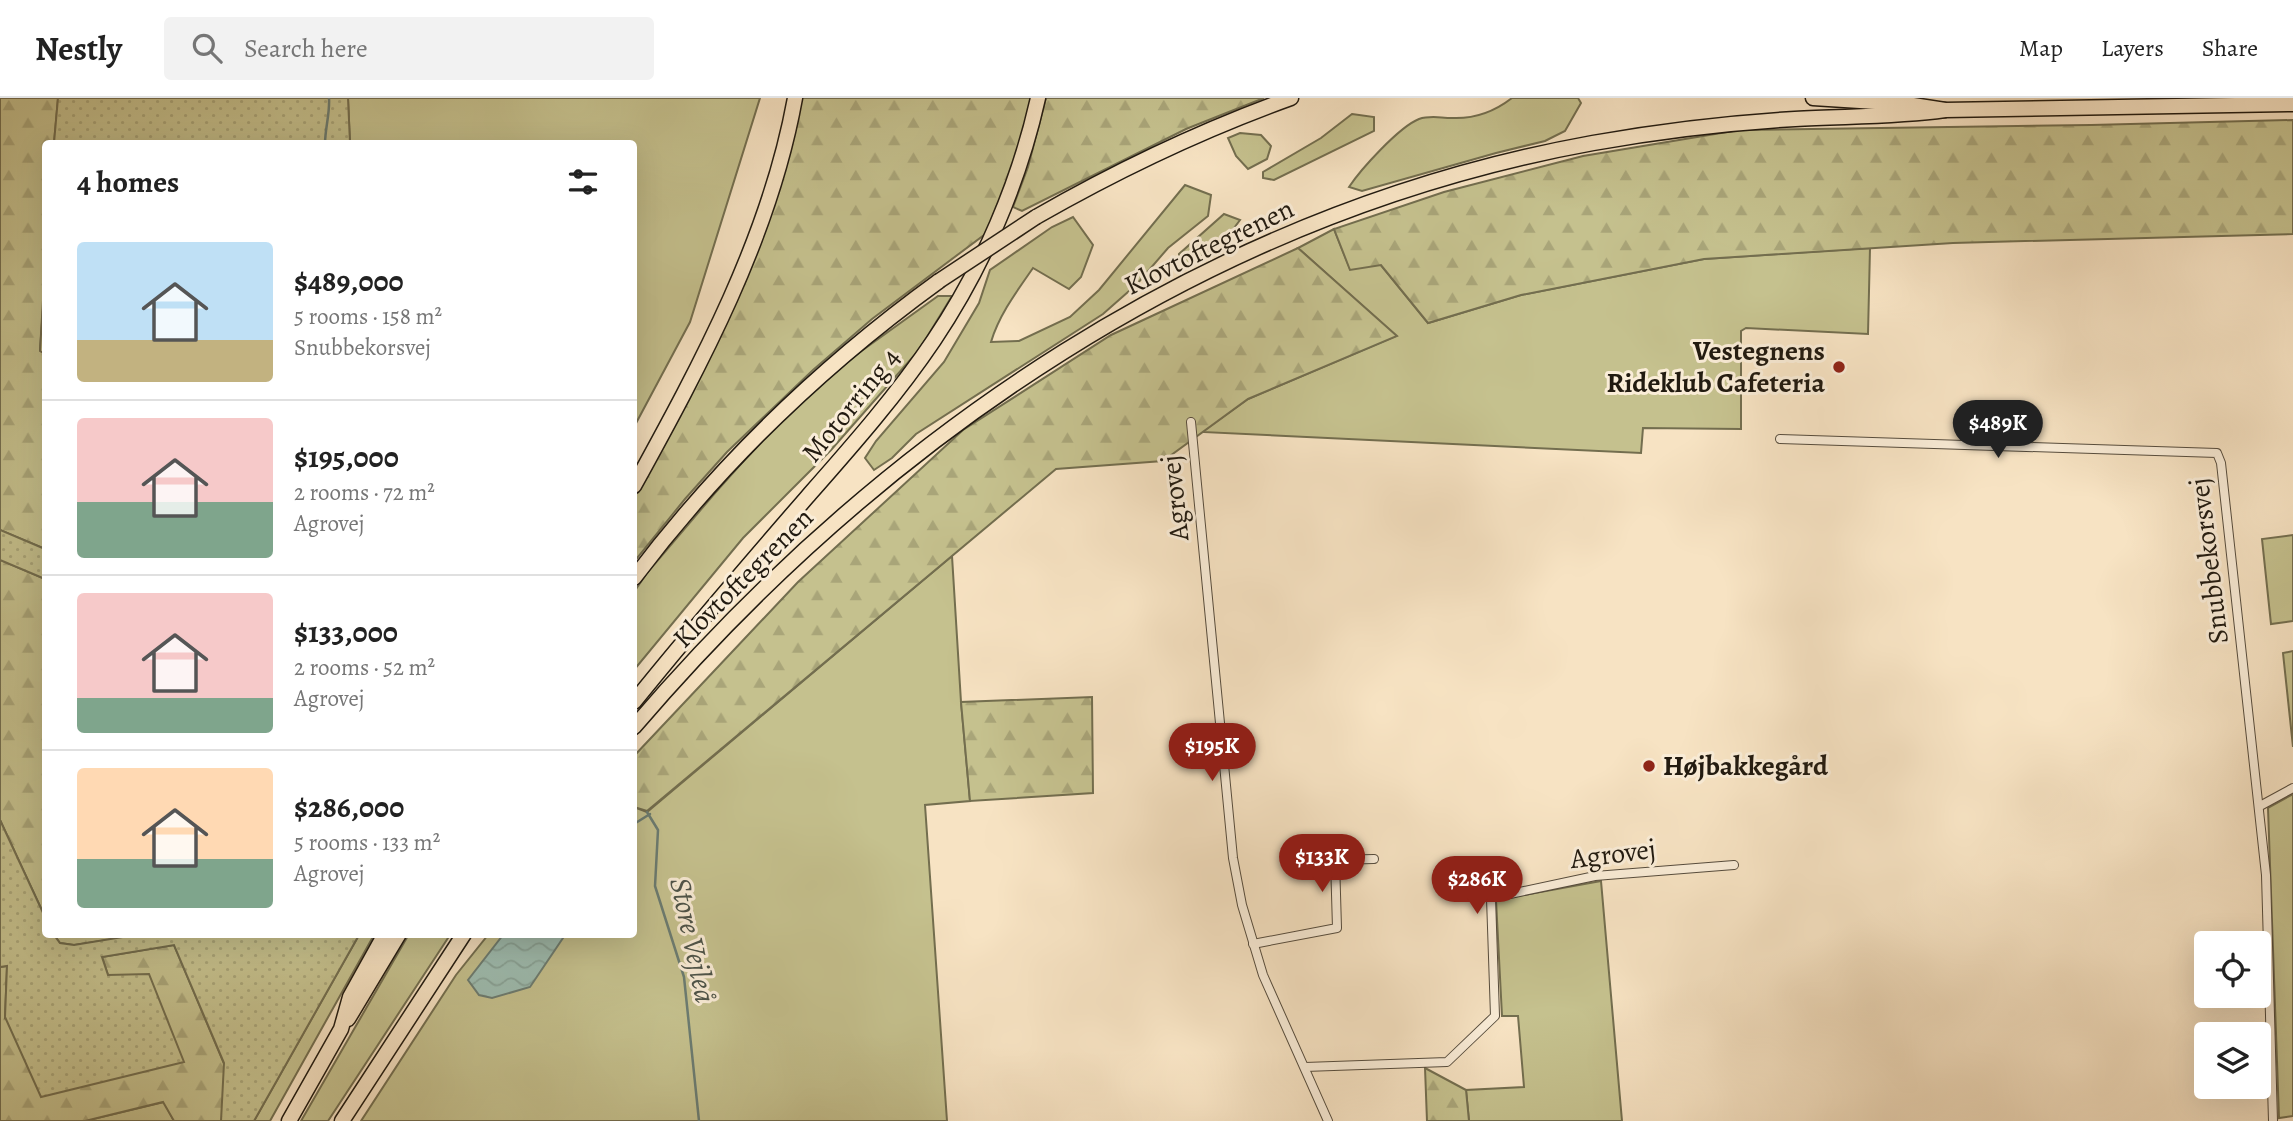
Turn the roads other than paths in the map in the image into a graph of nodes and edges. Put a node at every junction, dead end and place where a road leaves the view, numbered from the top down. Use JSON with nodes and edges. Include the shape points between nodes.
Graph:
{"nodes":[{"id":1,"x":795,"y":98,"type":"edge"},
{"id":2,"x":1038,"y":98,"type":"edge"},
{"id":3,"x":1291,"y":98,"type":"edge"},
{"id":4,"x":1813,"y":98,"type":"edge"},
{"id":5,"x":2293,"y":104,"type":"edge"},
{"id":6,"x":1945,"y":110,"type":"junction"},
{"id":7,"x":1191,"y":422,"type":"dead end"},
{"id":8,"x":1780,"y":439,"type":"dead end"},
{"id":9,"x":637,"y":481,"type":"edge"},
{"id":10,"x":637,"y":574,"type":"edge"},
{"id":11,"x":637,"y":698,"type":"edge"},
{"id":12,"x":637,"y":724,"type":"edge"},
{"id":13,"x":2293,"y":788,"type":"edge"},
{"id":14,"x":2260,"y":806,"type":"junction"},
{"id":15,"x":1374,"y":859,"type":"dead end"},
{"id":16,"x":1734,"y":865,"type":"dead end"},
{"id":17,"x":383,"y":938,"type":"edge"},
{"id":18,"x":398,"y":938,"type":"edge"},
{"id":19,"x":461,"y":938,"type":"edge"},
{"id":20,"x":1253,"y":944,"type":"junction"},
{"id":21,"x":341,"y":1029,"type":"junction"},
{"id":22,"x":1305,"y":1067,"type":"junction"},
{"id":23,"x":289,"y":1121,"type":"edge"},
{"id":24,"x":342,"y":1121,"type":"edge"},
{"id":25,"x":1328,"y":1121,"type":"edge"},
{"id":26,"x":2273,"y":1121,"type":"edge"}],
"edges":[{"from":1,"to":9,"type":"highway","via":[[768,200],[727,306]]},
{"from":2,"to":11,"type":"highway","name":"Motorring 4","via":[[1001,216],[935,339],[863,433]]},
{"from":3,"to":10,"type":"highway","bridge":true,"via":[[1198,134],[1091,185],[939,281],[848,351],[783,410],[720,473]]},
{"from":4,"to":6,"type":"highway"},
{"from":5,"to":6,"type":"highway"},
{"from":6,"to":12,"type":"highway","name":"Klovtoftegrenen","via":[[1907,116],[1720,124],[1589,144],[1419,187],[1247,252],[1090,334],[933,441],[771,582]]},
{"from":7,"to":20,"type":"street","name":"Agrovej","via":[[1233,858]]},
{"from":8,"to":14,"type":"street","name":"Snubbekorsvej","via":[[2217,453]]},
{"from":13,"to":14,"type":"street"},
{"from":14,"to":26,"type":"street","name":"Snubbekorsvej"},
{"from":15,"to":20,"type":"street","via":[[1335,860],[1337,928]]},
{"from":16,"to":22,"type":"street","name":"Agrovej","via":[[1595,876],[1491,898],[1495,1016],[1447,1062]]},
{"from":17,"to":21,"type":"highway","via":[[350,997]]},
{"from":18,"to":21,"type":"highway"},
{"from":19,"to":24,"type":"highway"},
{"from":20,"to":22,"type":"street","name":"Agrovej"},
{"from":21,"to":23,"type":"highway"},
{"from":22,"to":25,"type":"street","name":"Agrovej"}]}
